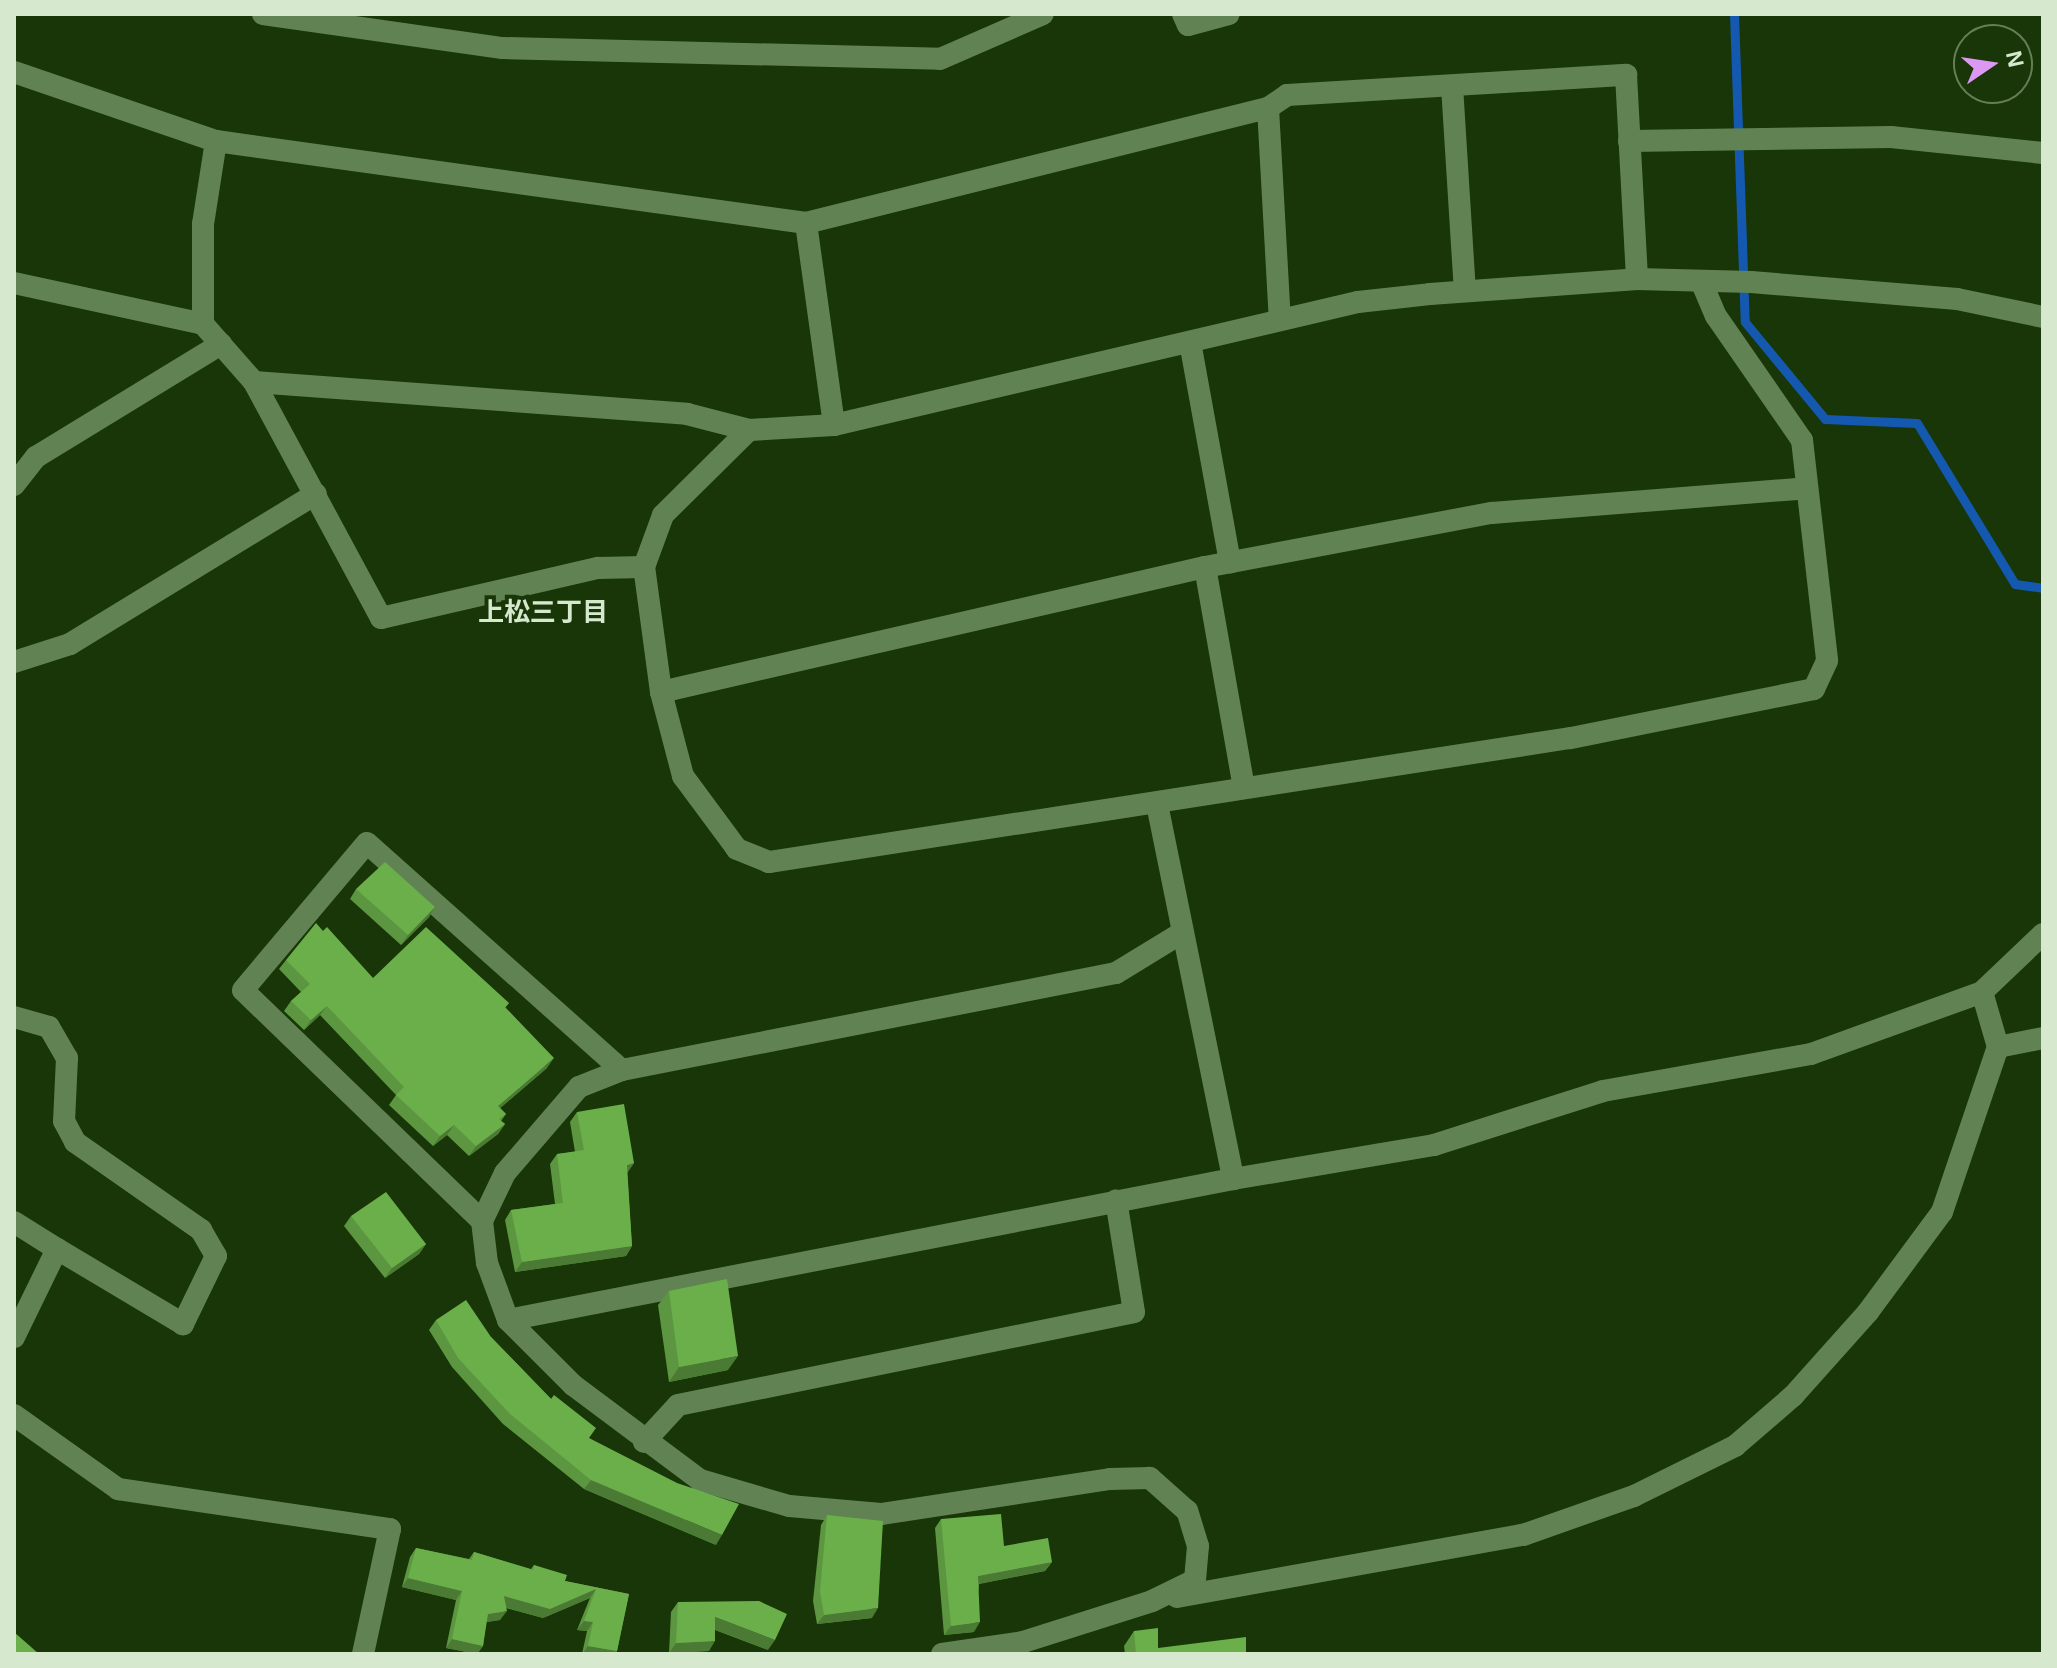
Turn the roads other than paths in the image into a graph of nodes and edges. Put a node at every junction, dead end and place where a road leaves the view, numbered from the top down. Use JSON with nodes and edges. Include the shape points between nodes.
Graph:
{"nodes":[{"id":1,"x":263,"y":14,"type":"edge"},
{"id":2,"x":1043,"y":14,"type":"edge"},
{"id":3,"x":1183,"y":14,"type":"edge"},
{"id":4,"x":1229,"y":14,"type":"edge"},
{"id":5,"x":14,"y":72,"type":"edge"},
{"id":6,"x":1452,"y":86,"type":"junction"},
{"id":7,"x":1268,"y":108,"type":"junction"},
{"id":8,"x":216,"y":141,"type":"junction"},
{"id":9,"x":1629,"y":141,"type":"junction"},
{"id":10,"x":2043,"y":153,"type":"edge"},
{"id":11,"x":806,"y":223,"type":"junction"},
{"id":12,"x":1637,"y":279,"type":"junction"},
{"id":13,"x":1701,"y":281,"type":"junction"},
{"id":14,"x":14,"y":283,"type":"edge"},
{"id":15,"x":1465,"y":291,"type":"junction"},
{"id":16,"x":2043,"y":317,"type":"edge"},
{"id":17,"x":1280,"y":320,"type":"junction"},
{"id":18,"x":203,"y":324,"type":"junction"},
{"id":19,"x":1190,"y":342,"type":"junction"},
{"id":20,"x":221,"y":344,"type":"junction"},
{"id":21,"x":254,"y":382,"type":"junction"},
{"id":22,"x":834,"y":425,"type":"junction"},
{"id":23,"x":749,"y":430,"type":"junction"},
{"id":24,"x":14,"y":485,"type":"edge"},
{"id":25,"x":1807,"y":488,"type":"junction"},
{"id":26,"x":316,"y":494,"type":"junction"},
{"id":27,"x":1230,"y":562,"type":"junction"},
{"id":28,"x":644,"y":567,"type":"junction"},
{"id":29,"x":1205,"y":567,"type":"junction"},
{"id":30,"x":14,"y":662,"type":"edge"},
{"id":31,"x":661,"y":692,"type":"junction"},
{"id":32,"x":1244,"y":788,"type":"junction"},
{"id":33,"x":1157,"y":804,"type":"junction"},
{"id":34,"x":1180,"y":934,"type":"junction"},
{"id":35,"x":2043,"y":934,"type":"edge"},
{"id":36,"x":1982,"y":992,"type":"junction"},
{"id":37,"x":14,"y":1017,"type":"edge"},
{"id":38,"x":2043,"y":1038,"type":"edge"},
{"id":39,"x":1998,"y":1047,"type":"junction"},
{"id":40,"x":622,"y":1070,"type":"junction"},
{"id":41,"x":1233,"y":1179,"type":"junction"},
{"id":42,"x":1116,"y":1200,"type":"junction"},
{"id":43,"x":482,"y":1221,"type":"junction"},
{"id":44,"x":14,"y":1222,"type":"edge"},
{"id":45,"x":57,"y":1249,"type":"junction"},
{"id":46,"x":508,"y":1320,"type":"junction"},
{"id":47,"x":14,"y":1337,"type":"edge"},
{"id":48,"x":14,"y":1415,"type":"edge"},
{"id":49,"x":644,"y":1442,"type":"junction"},
{"id":50,"x":1152,"y":1601,"type":"junction"},
{"id":51,"x":363,"y":1654,"type":"edge"},
{"id":52,"x":942,"y":1654,"type":"edge"}],
"edges":[{"from":1,"to":2,"type":"street","via":[[503,48],[940,59]]},
{"from":3,"to":4,"type":"street","via":[[1188,25]]},
{"from":5,"to":8,"type":"street"},
{"from":6,"to":7,"type":"street","via":[[1287,95]]},
{"from":6,"to":9,"type":"street","via":[[1626,75]]},
{"from":6,"to":15,"type":"street"},
{"from":7,"to":11,"type":"street"},
{"from":7,"to":17,"type":"street"},
{"from":8,"to":11,"type":"street"},
{"from":8,"to":18,"type":"street","via":[[203,224]]},
{"from":9,"to":10,"type":"street","via":[[1891,137]]},
{"from":9,"to":12,"type":"street"},
{"from":11,"to":22,"type":"street"},
{"from":12,"to":13,"type":"street"},
{"from":12,"to":15,"type":"street"},
{"from":13,"to":16,"type":"street","via":[[1957,299]]},
{"from":13,"to":25,"type":"street","via":[[1716,316],[1802,440]]},
{"from":14,"to":18,"type":"street"},
{"from":15,"to":17,"type":"street","via":[[1358,302]]},
{"from":17,"to":19,"type":"street"},
{"from":18,"to":20,"type":"street"},
{"from":19,"to":22,"type":"street"},
{"from":19,"to":27,"type":"street"},
{"from":20,"to":21,"type":"street"},
{"from":20,"to":24,"type":"street","via":[[36,457]]},
{"from":21,"to":23,"type":"street","via":[[687,414]]},
{"from":21,"to":26,"type":"street"},
{"from":22,"to":23,"type":"street"},
{"from":23,"to":28,"type":"street","via":[[663,515]]},
{"from":25,"to":27,"type":"street","via":[[1492,513]]},
{"from":25,"to":32,"type":"street","via":[[1827,661],[1814,689],[1570,738]]},
{"from":26,"to":28,"type":"street","via":[[381,618],[598,568]]},
{"from":26,"to":30,"type":"street","via":[[70,644]]},
{"from":27,"to":29,"type":"street"},
{"from":28,"to":31,"type":"street"},
{"from":29,"to":31,"type":"street"},
{"from":29,"to":32,"type":"street"},
{"from":31,"to":33,"type":"street","via":[[683,776],[737,849],[769,862]]},
{"from":32,"to":33,"type":"street"},
{"from":33,"to":34,"type":"street"},
{"from":34,"to":40,"type":"street","via":[[1116,973]]},
{"from":34,"to":41,"type":"street"},
{"from":35,"to":36,"type":"street"},
{"from":36,"to":39,"type":"street"},
{"from":36,"to":41,"type":"street","via":[[1811,1054],[1603,1091],[1434,1145]]},
{"from":37,"to":45,"type":"street","via":[[49,1027],[67,1058],[64,1121],[75,1142],[201,1230],[216,1256],[183,1324]]},
{"from":38,"to":39,"type":"street"},
{"from":39,"to":50,"type":"street","via":[[1942,1212],[1868,1312],[1793,1396],[1735,1446],[1634,1496],[1523,1535]]},
{"from":40,"to":43,"type":"street","via":[[579,1087],[505,1173]]},
{"from":40,"to":43,"type":"street","via":[[367,843],[243,990]]},
{"from":41,"to":42,"type":"street"},
{"from":42,"to":46,"type":"street"},
{"from":42,"to":49,"type":"street","via":[[1134,1312],[678,1405]]},
{"from":43,"to":46,"type":"street","via":[[487,1263]]},
{"from":44,"to":45,"type":"street"},
{"from":45,"to":47,"type":"street"},
{"from":46,"to":49,"type":"street","via":[[573,1385]]},
{"from":48,"to":51,"type":"street","via":[[118,1489],[390,1529]]},
{"from":49,"to":50,"type":"street","via":[[700,1480],[789,1506],[881,1514],[1110,1479],[1150,1478],[1187,1511],[1198,1546],[1195,1580]]},
{"from":50,"to":52,"type":"street","via":[[1023,1642]]}]}
